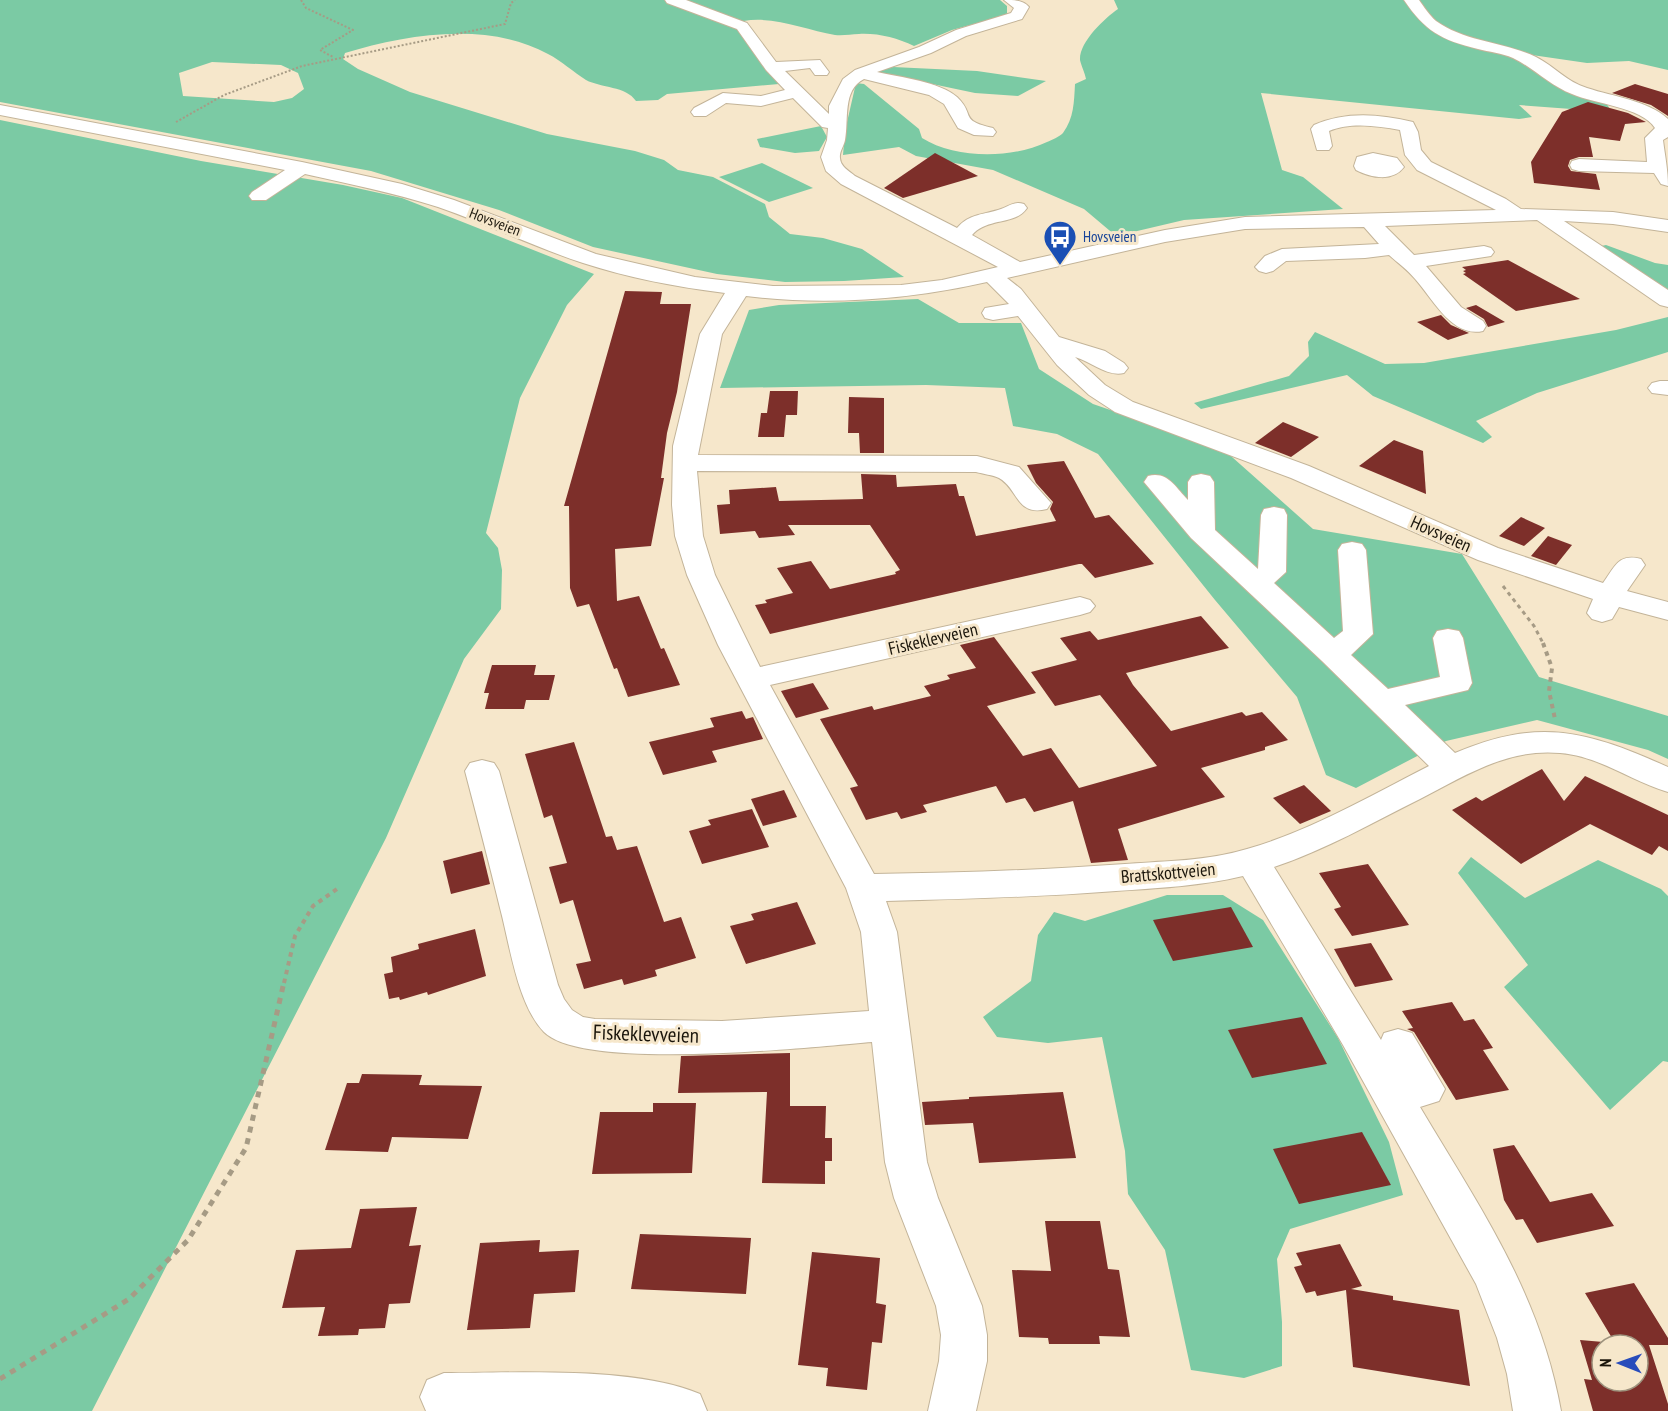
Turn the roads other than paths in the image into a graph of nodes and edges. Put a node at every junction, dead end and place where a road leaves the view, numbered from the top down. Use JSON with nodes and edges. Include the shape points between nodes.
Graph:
{"nodes":[{"id":1,"x":672,"y":0,"type":"edge"},
{"id":2,"x":1011,"y":0,"type":"edge"},
{"id":3,"x":1411,"y":0,"type":"edge"},
{"id":4,"x":772,"y":68,"type":"junction"},
{"id":5,"x":821,"y":72,"type":"dead end"},
{"id":6,"x":861,"y":73,"type":"junction"},
{"id":7,"x":796,"y":92,"type":"junction"},
{"id":8,"x":0,"y":110,"type":"edge"},
{"id":9,"x":700,"y":112,"type":"dead end"},
{"id":10,"x":837,"y":117,"type":"junction"},
{"id":11,"x":987,"y":132,"type":"dead end"},
{"id":12,"x":1666,"y":132,"type":"edge"},
{"id":13,"x":1323,"y":146,"type":"dead end"},
{"id":14,"x":1579,"y":165,"type":"dead end"},
{"id":15,"x":1394,"y":166,"type":"dead end"},
{"id":16,"x":1424,"y":166,"type":"junction"},
{"id":17,"x":302,"y":168,"type":"junction"},
{"id":18,"x":1664,"y":174,"type":"edge"},
{"id":19,"x":879,"y":178,"type":"dead end"},
{"id":20,"x":857,"y":185,"type":"junction"},
{"id":21,"x":259,"y":196,"type":"dead end"},
{"id":22,"x":1017,"y":208,"type":"dead end"},
{"id":23,"x":945,"y":209,"type":"dead end"},
{"id":24,"x":1515,"y":214,"type":"junction"},
{"id":25,"x":1541,"y":214,"type":"junction"},
{"id":26,"x":1379,"y":221,"type":"junction"},
{"id":27,"x":1651,"y":221,"type":"edge"},
{"id":28,"x":965,"y":231,"type":"junction"},
{"id":29,"x":1189,"y":231,"type":"junction"},
{"id":30,"x":1212,"y":248,"type":"dead end"},
{"id":31,"x":1484,"y":252,"type":"dead end"},
{"id":32,"x":1401,"y":255,"type":"junction"},
{"id":33,"x":1450,"y":256,"type":"junction"},
{"id":34,"x":1266,"y":267,"type":"dead end"},
{"id":35,"x":1019,"y":270,"type":"junction"},
{"id":36,"x":992,"y":276,"type":"junction"},
{"id":37,"x":739,"y":289,"type":"junction"},
{"id":38,"x":1668,"y":300,"type":"edge"},
{"id":39,"x":1024,"y":308,"type":"junction"},
{"id":40,"x":993,"y":313,"type":"dead end"},
{"id":41,"x":1475,"y":326,"type":"dead end"},
{"id":42,"x":1049,"y":342,"type":"junction"},
{"id":43,"x":1116,"y":368,"type":"dead end"},
{"id":44,"x":684,"y":462,"type":"junction"},
{"id":45,"x":1300,"y":472,"type":"junction"},
{"id":46,"x":1157,"y":482,"type":"dead end"},
{"id":47,"x":1202,"y":482,"type":"dead end"},
{"id":48,"x":1373,"y":490,"type":"dead end"},
{"id":49,"x":1038,"y":503,"type":"dead end"},
{"id":50,"x":1274,"y":515,"type":"dead end"},
{"id":51,"x":1201,"y":531,"type":"junction"},
{"id":52,"x":1352,"y":550,"type":"dead end"},
{"id":53,"x":1631,"y":565,"type":"dead end"},
{"id":54,"x":1255,"y":583,"type":"junction"},
{"id":55,"x":1606,"y":604,"type":"junction"},
{"id":56,"x":1080,"y":606,"type":"dead end"},
{"id":57,"x":1668,"y":611,"type":"edge"},
{"id":58,"x":1448,"y":638,"type":"dead end"},
{"id":59,"x":1333,"y":654,"type":"junction"},
{"id":60,"x":751,"y":679,"type":"junction"},
{"id":61,"x":1381,"y":700,"type":"junction"},
{"id":62,"x":1452,"y":769,"type":"junction"},
{"id":63,"x":482,"y":771,"type":"dead end"},
{"id":64,"x":1668,"y":780,"type":"edge"},
{"id":65,"x":1252,"y":861,"type":"junction"},
{"id":66,"x":864,"y":888,"type":"junction"},
{"id":67,"x":890,"y":1025,"type":"junction"},
{"id":68,"x":1398,"y":1045,"type":"dead end"},
{"id":69,"x":1391,"y":1093,"type":"junction"},
{"id":70,"x":444,"y":1397,"type":"dead end"},
{"id":71,"x":682,"y":1411,"type":"edge"},
{"id":72,"x":952,"y":1411,"type":"edge"},
{"id":73,"x":1537,"y":1411,"type":"edge"}],
"edges":[{"from":1,"to":4,"type":"street","via":[[742,26]]},
{"from":2,"to":6,"type":"street","via":[[1022,7],[1017,16],[961,33]]},
{"from":3,"to":12,"type":"street","via":[[1430,24],[1449,34],[1515,53],[1578,91],[1654,108]]},
{"from":4,"to":5,"type":"street","via":[[814,63]]},
{"from":4,"to":7,"type":"street"},
{"from":6,"to":10,"type":"street","via":[[851,79]]},
{"from":6,"to":11,"type":"street","via":[[944,96],[964,124]]},
{"from":7,"to":9,"type":"street","via":[[761,101],[723,99]]},
{"from":7,"to":10,"type":"street","via":[[815,111]]},
{"from":8,"to":17,"type":"street","name":"Hovsveien"},
{"from":10,"to":20,"type":"street","via":[[831,163]]},
{"from":12,"to":18,"type":"street","via":[[1654,138]]},
{"from":13,"to":16,"type":"street","via":[[1320,129],[1332,123],[1361,121],[1407,126],[1409,149]]},
{"from":14,"to":18,"type":"street"},
{"from":15,"to":16,"type":"street"},
{"from":16,"to":24,"type":"street"},
{"from":17,"to":21,"type":"street"},
{"from":17,"to":37,"type":"street","name":"Hovsveien","via":[[424,196],[623,268]]},
{"from":19,"to":20,"type":"street"},
{"from":20,"to":28,"type":"street"},
{"from":22,"to":28,"type":"street","via":[[983,216]]},
{"from":23,"to":28,"type":"street"},
{"from":24,"to":25,"type":"street","name":"Hovsveien"},
{"from":24,"to":26,"type":"street","name":"Hovsveien"},
{"from":25,"to":27,"type":"street","name":"Hovsveien"},
{"from":25,"to":38,"type":"street"},
{"from":26,"to":29,"type":"street","name":"Hovsveien","via":[[1245,223]]},
{"from":26,"to":32,"type":"street"},
{"from":26,"to":33,"type":"street"},
{"from":28,"to":35,"type":"street"},
{"from":29,"to":30,"type":"street"},
{"from":29,"to":35,"type":"street","name":"Hovsveien"},
{"from":31,"to":33,"type":"street"},
{"from":32,"to":33,"type":"street"},
{"from":32,"to":34,"type":"street","via":[[1282,255]]},
{"from":32,"to":41,"type":"street","via":[[1423,274],[1453,312]]},
{"from":35,"to":36,"type":"street","name":"Hovsveien"},
{"from":36,"to":37,"type":"street","name":"Hovsveien","via":[[901,292],[808,294]]},
{"from":36,"to":39,"type":"street","name":"Hovsveien"},
{"from":37,"to":44,"type":"street","via":[[711,334]]},
{"from":39,"to":40,"type":"street"},
{"from":39,"to":42,"type":"street","name":"Hovsveien"},
{"from":42,"to":43,"type":"street","via":[[1097,356]]},
{"from":42,"to":45,"type":"street","name":"Hovsveien","via":[[1079,373],[1124,407],[1215,432]]},
{"from":44,"to":49,"type":"street","via":[[977,464],[1010,473]]},
{"from":44,"to":60,"type":"street","via":[[685,505],[694,556]]},
{"from":45,"to":48,"type":"street","via":[[1311,464]]},
{"from":45,"to":55,"type":"street","name":"Hovsveien","via":[[1488,548]]},
{"from":46,"to":51,"type":"street"},
{"from":47,"to":51,"type":"street"},
{"from":50,"to":54,"type":"street","via":[[1272,572]]},
{"from":51,"to":54,"type":"street"},
{"from":52,"to":59,"type":"street","via":[[1358,634]]},
{"from":53,"to":55,"type":"street"},
{"from":54,"to":59,"type":"street"},
{"from":55,"to":57,"type":"street","name":"Hovsveien"},
{"from":56,"to":60,"type":"street","name":"Fiskeklevveien"},
{"from":58,"to":61,"type":"street","via":[[1457,683]]},
{"from":59,"to":61,"type":"street"},
{"from":60,"to":66,"type":"street"},
{"from":61,"to":62,"type":"street"},
{"from":62,"to":64,"type":"street","name":"Brattskottveien","via":[[1502,746],[1527,741],[1562,742],[1615,756]]},
{"from":62,"to":65,"type":"street","name":"Brattskottveien","via":[[1344,822]]},
{"from":63,"to":67,"type":"street","name":"Fiskeklevveien","via":[[539,986],[547,1007],[559,1022],[572,1030],[642,1038]]},
{"from":65,"to":66,"type":"street","name":"Brattskottveien","via":[[1220,868],[1044,884]]},
{"from":65,"to":69,"type":"street","via":[[1321,970]]},
{"from":66,"to":67,"type":"street","via":[[879,932]]},
{"from":67,"to":72,"type":"street","via":[[906,1162],[916,1198],[959,1306],[964,1335],[963,1361]]},
{"from":68,"to":69,"type":"street","via":[[1425,1089]]},
{"from":69,"to":73,"type":"street","via":[[1486,1258],[1513,1316],[1533,1376]]},
{"from":70,"to":71,"type":"street","via":[[637,1402]]}]}
